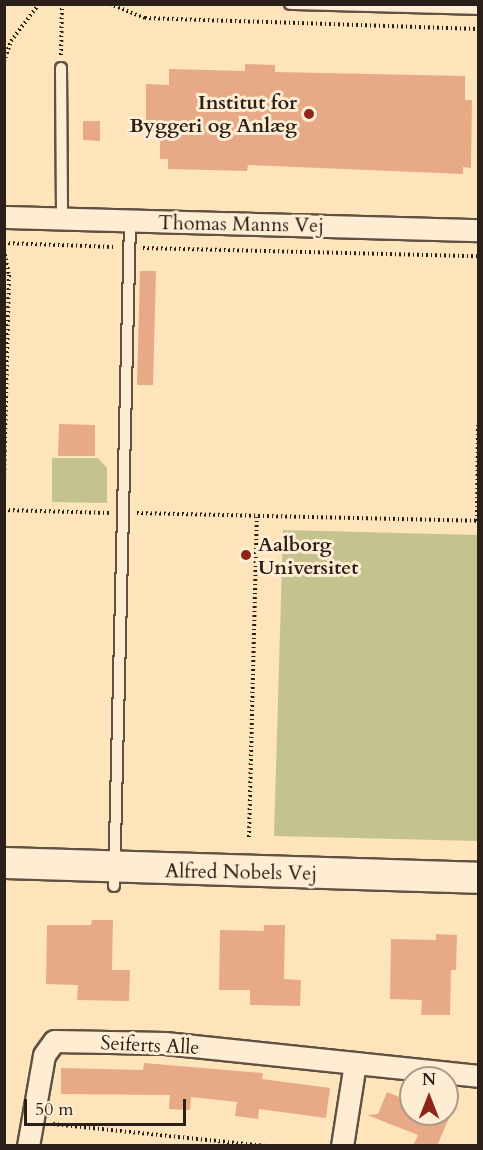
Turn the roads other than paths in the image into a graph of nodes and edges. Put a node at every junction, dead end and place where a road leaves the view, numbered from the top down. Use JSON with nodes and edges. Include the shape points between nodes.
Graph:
{"nodes":[{"id":1,"x":290,"y":4,"type":"edge"},
{"id":2,"x":478,"y":9,"type":"edge"},
{"id":3,"x":61,"y":68,"type":"road end"},
{"id":4,"x":4,"y":217,"type":"edge"},
{"id":5,"x":62,"y":220,"type":"junction"},
{"id":6,"x":130,"y":221,"type":"junction"},
{"id":7,"x":478,"y":230,"type":"edge"},
{"id":8,"x":4,"y":863,"type":"edge"},
{"id":9,"x":114,"y":878,"type":"junction"},
{"id":10,"x":478,"y":878,"type":"edge"},
{"id":11,"x":4,"y":882,"type":"edge"},
{"id":12,"x":478,"y":896,"type":"edge"},
{"id":13,"x":355,"y":1063,"type":"junction"},
{"id":14,"x":478,"y":1076,"type":"edge"},
{"id":15,"x":28,"y":1146,"type":"edge"},
{"id":16,"x":342,"y":1146,"type":"edge"}],
"edges":[{"from":1,"to":2,"type":"lane"},
{"from":3,"to":5,"type":"lane"},
{"from":4,"to":5,"type":"street","name":"Thomas Manns Vej"},
{"from":5,"to":6,"type":"street","name":"Thomas Manns Vej"},
{"from":6,"to":7,"type":"street","name":"Thomas Manns Vej"},
{"from":6,"to":9,"type":"lane"},
{"from":8,"to":9,"type":"street","name":"Alfred Nobels Vej"},
{"from":9,"to":10,"type":"street","name":"Alfred Nobels Vej"},
{"from":9,"to":11,"type":"street","name":"Alfred Nobels Vej"},
{"from":9,"to":12,"type":"street","name":"Alfred Nobels Vej"},
{"from":13,"to":14,"type":"street","name":"Seiferts Alle"},
{"from":13,"to":15,"type":"street","name":"Seiferts Alle","via":[[165,1043],[54,1041],[44,1055]]},
{"from":13,"to":16,"type":"street"}]}
